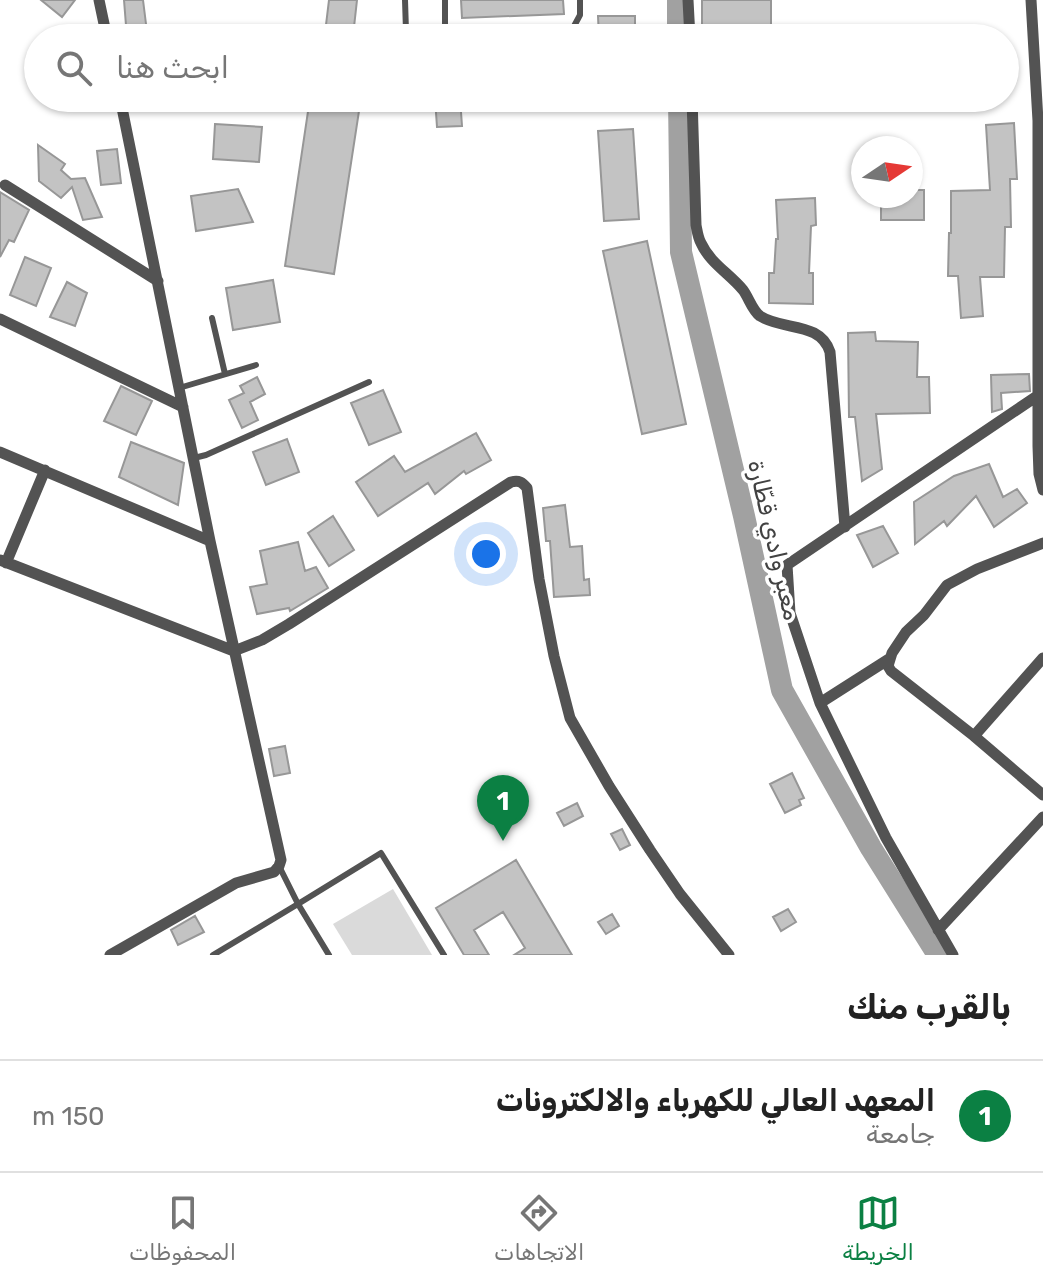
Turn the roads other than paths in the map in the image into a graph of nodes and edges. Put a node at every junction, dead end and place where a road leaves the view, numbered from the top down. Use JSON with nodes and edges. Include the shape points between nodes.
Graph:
{"nodes":[{"id":1,"x":99,"y":0,"type":"edge"},
{"id":2,"x":405,"y":0,"type":"edge"},
{"id":3,"x":445,"y":0,"type":"edge"},
{"id":4,"x":580,"y":0,"type":"edge"},
{"id":5,"x":688,"y":0,"type":"edge"},
{"id":6,"x":1031,"y":0,"type":"edge"},
{"id":7,"x":104,"y":24,"type":"edge"},
{"id":8,"x":406,"y":24,"type":"edge"},
{"id":9,"x":445,"y":24,"type":"edge"},
{"id":10,"x":575,"y":24,"type":"edge"},
{"id":11,"x":689,"y":24,"type":"edge"},
{"id":12,"x":123,"y":112,"type":"edge"},
{"id":13,"x":692,"y":112,"type":"edge"},
{"id":14,"x":1040,"y":121,"type":"edge"},
{"id":15,"x":5,"y":185,"type":"dead end"},
{"id":16,"x":1041,"y":239,"type":"edge"},
{"id":17,"x":158,"y":281,"type":"junction"},
{"id":18,"x":212,"y":318,"type":"dead end"},
{"id":19,"x":0,"y":319,"type":"edge"},
{"id":20,"x":256,"y":365,"type":"dead end"},
{"id":21,"x":225,"y":374,"type":"junction"},
{"id":22,"x":369,"y":382,"type":"dead end"},
{"id":23,"x":179,"y":388,"type":"junction"},
{"id":24,"x":1040,"y":394,"type":"edge"},
{"id":25,"x":183,"y":407,"type":"junction"},
{"id":26,"x":0,"y":452,"type":"edge"},
{"id":27,"x":194,"y":458,"type":"junction"},
{"id":28,"x":45,"y":470,"type":"junction"},
{"id":29,"x":1043,"y":490,"type":"edge"},
{"id":30,"x":845,"y":527,"type":"junction"},
{"id":31,"x":210,"y":541,"type":"junction"},
{"id":32,"x":1043,"y":543,"type":"edge"},
{"id":33,"x":3,"y":561,"type":"edge"},
{"id":34,"x":234,"y":651,"type":"junction"},
{"id":35,"x":1043,"y":658,"type":"edge"},
{"id":36,"x":889,"y":659,"type":"junction"},
{"id":37,"x":820,"y":703,"type":"junction"},
{"id":38,"x":974,"y":736,"type":"junction"},
{"id":39,"x":1043,"y":795,"type":"edge"},
{"id":40,"x":1043,"y":817,"type":"edge"},
{"id":41,"x":279,"y":866,"type":"junction"},
{"id":42,"x":298,"y":904,"type":"junction"},
{"id":43,"x":938,"y":930,"type":"junction"},
{"id":44,"x":110,"y":955,"type":"edge"},
{"id":45,"x":213,"y":955,"type":"edge"},
{"id":46,"x":329,"y":955,"type":"edge"},
{"id":47,"x":444,"y":955,"type":"edge"},
{"id":48,"x":729,"y":955,"type":"edge"},
{"id":49,"x":953,"y":955,"type":"edge"}],
"edges":[{"from":1,"to":7,"type":"street"},
{"from":2,"to":8,"type":"lane"},
{"from":3,"to":9,"type":"lane"},
{"from":4,"to":10,"type":"lane"},
{"from":5,"to":11,"type":"street"},
{"from":6,"to":14,"type":"street"},
{"from":12,"to":17,"type":"street"},
{"from":13,"to":30,"type":"street","via":[[700,242],[760,316],[826,341]]},
{"from":14,"to":16,"type":"street"},
{"from":15,"to":17,"type":"street"},
{"from":16,"to":24,"type":"street"},
{"from":17,"to":23,"type":"street"},
{"from":18,"to":21,"type":"lane"},
{"from":19,"to":25,"type":"street"},
{"from":20,"to":21,"type":"lane"},
{"from":21,"to":23,"type":"lane"},
{"from":22,"to":27,"type":"lane"},
{"from":23,"to":25,"type":"street"},
{"from":24,"to":29,"type":"street"},
{"from":24,"to":30,"type":"street"},
{"from":25,"to":27,"type":"street"},
{"from":26,"to":28,"type":"street"},
{"from":27,"to":31,"type":"street"},
{"from":28,"to":31,"type":"street"},
{"from":28,"to":33,"type":"street"},
{"from":30,"to":37,"type":"street","via":[[787,565],[790,613]]},
{"from":31,"to":34,"type":"street"},
{"from":32,"to":36,"type":"street","via":[[947,585]]},
{"from":33,"to":34,"type":"street"},
{"from":34,"to":41,"type":"street"},
{"from":34,"to":48,"type":"street","via":[[289,624],[511,482],[523,483],[570,718],[650,850]]},
{"from":35,"to":38,"type":"street"},
{"from":36,"to":37,"type":"street"},
{"from":36,"to":38,"type":"street","via":[[891,671]]},
{"from":37,"to":43,"type":"street"},
{"from":38,"to":39,"type":"street"},
{"from":40,"to":43,"type":"street"},
{"from":41,"to":42,"type":"lane"},
{"from":41,"to":44,"type":"street","via":[[236,883]]},
{"from":42,"to":45,"type":"lane"},
{"from":42,"to":46,"type":"lane"},
{"from":42,"to":47,"type":"lane","via":[[381,853]]},
{"from":43,"to":49,"type":"street"}]}
